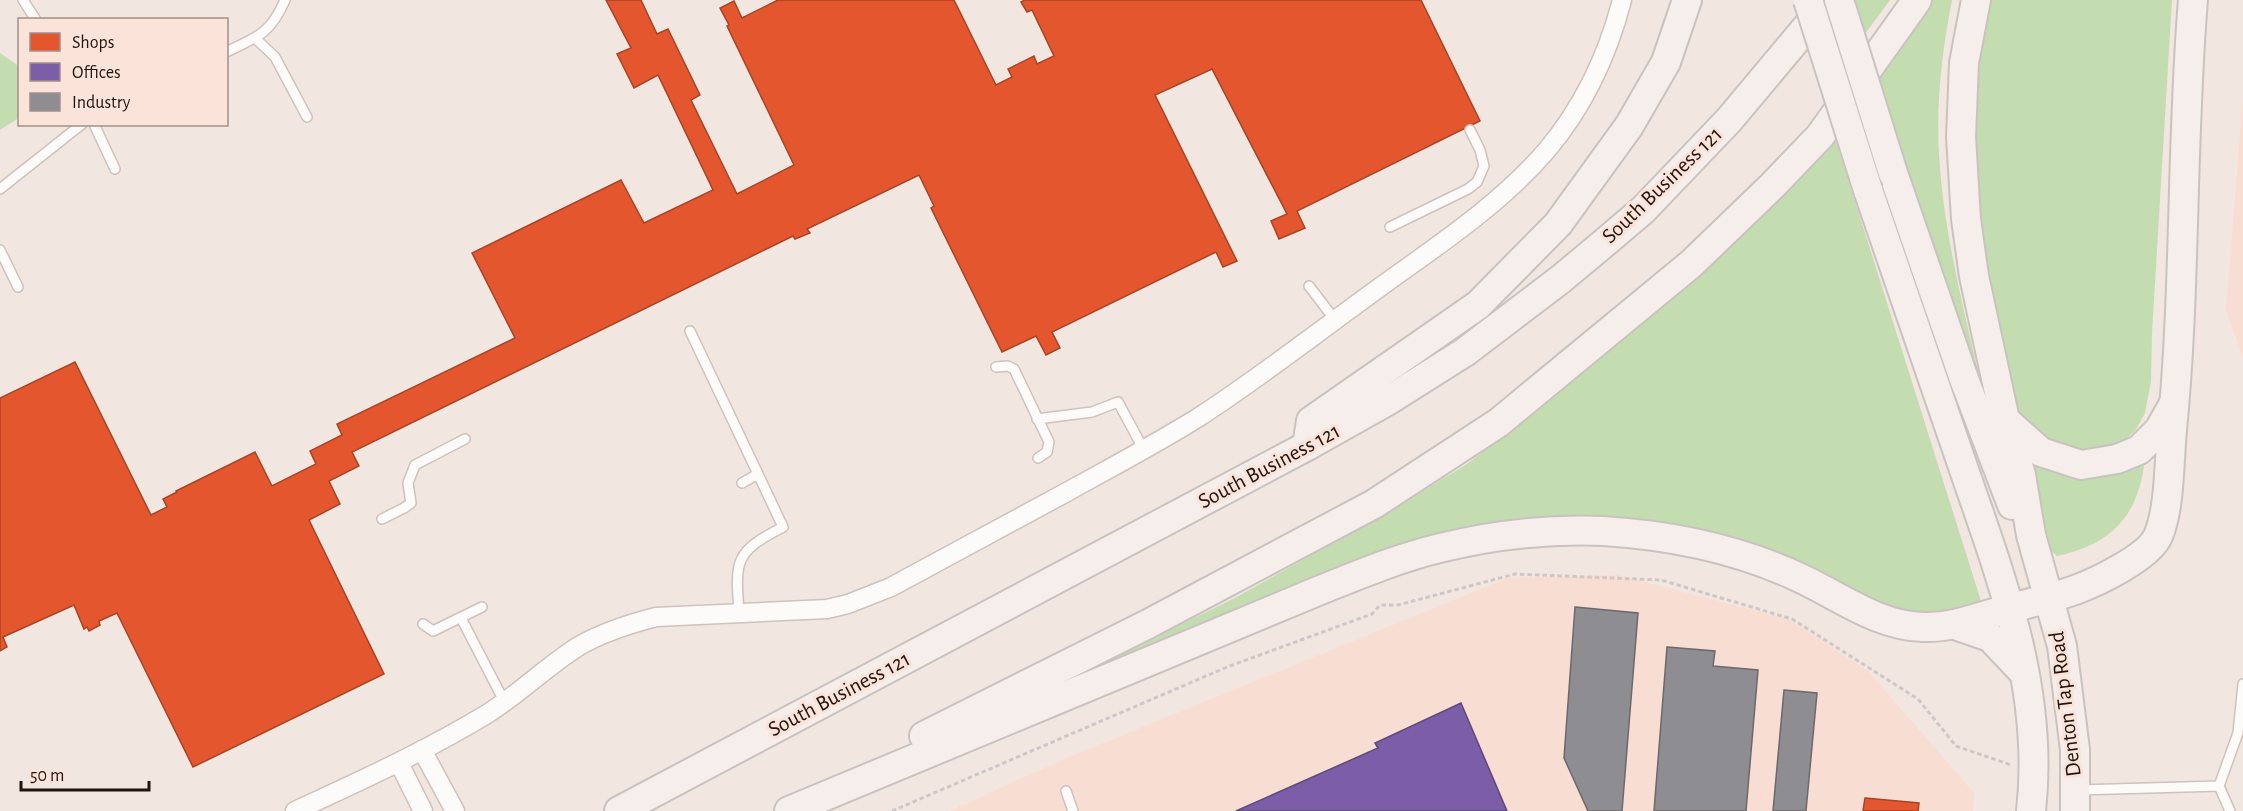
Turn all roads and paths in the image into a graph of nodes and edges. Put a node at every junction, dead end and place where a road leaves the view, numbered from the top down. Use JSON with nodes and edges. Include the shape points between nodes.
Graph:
{"nodes":[{"id":1,"x":23,"y":0,"type":"edge"},
{"id":2,"x":285,"y":0,"type":"edge"},
{"id":3,"x":1622,"y":0,"type":"edge"},
{"id":4,"x":1687,"y":0,"type":"edge"},
{"id":5,"x":1808,"y":0,"type":"edge"},
{"id":6,"x":1829,"y":0,"type":"edge"},
{"id":7,"x":1839,"y":0,"type":"edge"},
{"id":8,"x":1917,"y":0,"type":"edge"},
{"id":9,"x":1976,"y":0,"type":"edge"},
{"id":10,"x":2193,"y":0,"type":"edge"},
{"id":11,"x":35,"y":18,"type":"edge"},
{"id":12,"x":255,"y":38,"type":"junction"},
{"id":13,"x":228,"y":51,"type":"edge"},
{"id":14,"x":307,"y":117,"type":"dead end"},
{"id":15,"x":79,"y":126,"type":"edge"},
{"id":16,"x":95,"y":126,"type":"edge"},
{"id":17,"x":1470,"y":130,"type":"dead end"},
{"id":18,"x":115,"y":169,"type":"dead end"},
{"id":19,"x":0,"y":189,"type":"edge"},
{"id":20,"x":1390,"y":227,"type":"dead end"},
{"id":21,"x":0,"y":250,"type":"edge"},
{"id":22,"x":1309,"y":286,"type":"dead end"},
{"id":23,"x":18,"y":287,"type":"dead end"},
{"id":24,"x":1335,"y":320,"type":"junction"},
{"id":25,"x":690,"y":331,"type":"dead end"},
{"id":26,"x":996,"y":367,"type":"dead end"},
{"id":27,"x":2175,"y":400,"type":"junction"},
{"id":28,"x":1037,"y":419,"type":"junction"},
{"id":29,"x":2005,"y":420,"type":"junction"},
{"id":30,"x":465,"y":439,"type":"dead end"},
{"id":31,"x":1307,"y":447,"type":"junction"},
{"id":32,"x":1144,"y":450,"type":"junction"},
{"id":33,"x":1038,"y":458,"type":"dead end"},
{"id":34,"x":758,"y":474,"type":"junction"},
{"id":35,"x":742,"y":483,"type":"dead end"},
{"id":36,"x":382,"y":519,"type":"dead end"},
{"id":37,"x":2031,"y":535,"type":"junction"},
{"id":38,"x":2114,"y":571,"type":"junction"},
{"id":39,"x":2049,"y":599,"type":"junction"},
{"id":40,"x":482,"y":607,"type":"dead end"},
{"id":41,"x":2011,"y":608,"type":"junction"},
{"id":42,"x":739,"y":612,"type":"junction"},
{"id":43,"x":461,"y":618,"type":"junction"},
{"id":44,"x":423,"y":624,"type":"dead end"},
{"id":45,"x":1955,"y":625,"type":"junction"},
{"id":46,"x":2060,"y":639,"type":"junction"},
{"id":47,"x":2025,"y":675,"type":"junction"},
{"id":48,"x":2243,"y":684,"type":"edge"},
{"id":49,"x":504,"y":701,"type":"junction"},
{"id":50,"x":422,"y":750,"type":"junction"},
{"id":51,"x":399,"y":763,"type":"junction"},
{"id":52,"x":2011,"y":765,"type":"dead end"},
{"id":53,"x":2219,"y":786,"type":"junction"},
{"id":54,"x":1066,"y":791,"type":"dead end"},
{"id":55,"x":2075,"y":800,"type":"edge"},
{"id":56,"x":295,"y":811,"type":"edge"},
{"id":57,"x":423,"y":811,"type":"edge"},
{"id":58,"x":455,"y":811,"type":"edge"},
{"id":59,"x":619,"y":811,"type":"edge"},
{"id":60,"x":775,"y":811,"type":"edge"},
{"id":61,"x":789,"y":811,"type":"edge"},
{"id":62,"x":892,"y":811,"type":"edge"},
{"id":63,"x":1073,"y":811,"type":"edge"},
{"id":64,"x":2031,"y":811,"type":"edge"},
{"id":65,"x":2230,"y":811,"type":"edge"}],
"edges":[{"from":1,"to":11,"type":"lane"},
{"from":2,"to":12,"type":"lane","via":[[269,29]]},
{"from":3,"to":24,"type":"street","via":[[1601,62],[1577,107],[1548,148],[1495,201]]},
{"from":4,"to":31,"type":"main road","via":[[1666,62],[1629,126],[1558,224],[1478,306],[1311,421]]},
{"from":5,"to":41,"type":"main road","name":"Denton Tap Road","bridge":true,"via":[[1868,190]]},
{"from":6,"to":31,"type":"main road","name":"South Business 121","via":[[1729,120],[1643,210],[1465,352]]},
{"from":7,"to":37,"type":"main road","bridge":true,"via":[[1964,379],[2011,503]]},
{"from":8,"to":60,"type":"main road","via":[[1820,136],[1773,185],[1691,264],[1498,423],[1374,504],[1148,624]]},
{"from":9,"to":29,"type":"main road","via":[[1964,63],[1961,137],[1966,219],[1974,276]]},
{"from":10,"to":27,"type":"main road"},
{"from":12,"to":13,"type":"lane"},
{"from":12,"to":14,"type":"lane","via":[[275,57]]},
{"from":15,"to":19,"type":"lane"},
{"from":16,"to":18,"type":"lane"},
{"from":17,"to":20,"type":"lane","via":[[1484,166],[1477,182]]},
{"from":21,"to":23,"type":"lane"},
{"from":22,"to":24,"type":"lane"},
{"from":24,"to":32,"type":"street","via":[[1241,388]]},
{"from":25,"to":34,"type":"lane"},
{"from":26,"to":28,"type":"lane","via":[[1014,369]]},
{"from":27,"to":29,"type":"main road","via":[[2159,430],[2139,450],[2117,459],[2081,465],[2041,452]]},
{"from":27,"to":38,"type":"main road","via":[[2164,520],[2157,540]]},
{"from":28,"to":32,"type":"lane","via":[[1092,412],[1118,402]]},
{"from":28,"to":33,"type":"lane","via":[[1049,442],[1047,452]]},
{"from":29,"to":37,"type":"main road","via":[[2021,475]]},
{"from":30,"to":36,"type":"lane","via":[[415,465],[408,483],[411,502]]},
{"from":31,"to":59,"type":"main road","name":"South Business 121"},
{"from":32,"to":42,"type":"street","via":[[869,597],[827,609]]},
{"from":34,"to":35,"type":"lane"},
{"from":34,"to":42,"type":"lane","via":[[783,527],[748,548],[742,558],[738,573]]},
{"from":37,"to":39,"type":"main road","name":"Denton Tap Road"},
{"from":38,"to":39,"type":"main road","via":[[2094,583]]},
{"from":38,"to":46,"type":"main road","via":[[2082,601]]},
{"from":39,"to":41,"type":"main road"},
{"from":39,"to":46,"type":"main road","name":"Denton Tap Road"},
{"from":40,"to":43,"type":"lane"},
{"from":41,"to":45,"type":"main road"},
{"from":41,"to":47,"type":"main road","name":"Denton Tap Road"},
{"from":42,"to":49,"type":"street","via":[[656,617],[628,624],[578,647]]},
{"from":43,"to":44,"type":"lane","via":[[433,631]]},
{"from":43,"to":49,"type":"lane"},
{"from":45,"to":47,"type":"main road","via":[[1990,637]]},
{"from":45,"to":61,"type":"main road","via":[[1921,627],[1889,622],[1795,575],[1736,554],[1662,537],[1556,530],[1500,537],[1440,547],[1385,564]]},
{"from":46,"to":55,"type":"main road","name":"Denton Tap Road","via":[[2075,750]]},
{"from":47,"to":64,"type":"main road","name":"Denton Tap Road","via":[[2034,746]]},
{"from":48,"to":53,"type":"lane","via":[[2238,733]]},
{"from":49,"to":50,"type":"street"},
{"from":50,"to":51,"type":"street"},
{"from":50,"to":58,"type":"street"},
{"from":51,"to":56,"type":"street"},
{"from":51,"to":57,"type":"street"},
{"from":52,"to":62,"type":"path","via":[[1956,746],[1918,699],[1792,619],[1661,580],[1515,574],[1398,605],[1380,605],[1372,614],[1227,667]]},
{"from":53,"to":55,"type":"lane"},
{"from":53,"to":65,"type":"lane"},
{"from":54,"to":63,"type":"lane"}]}
